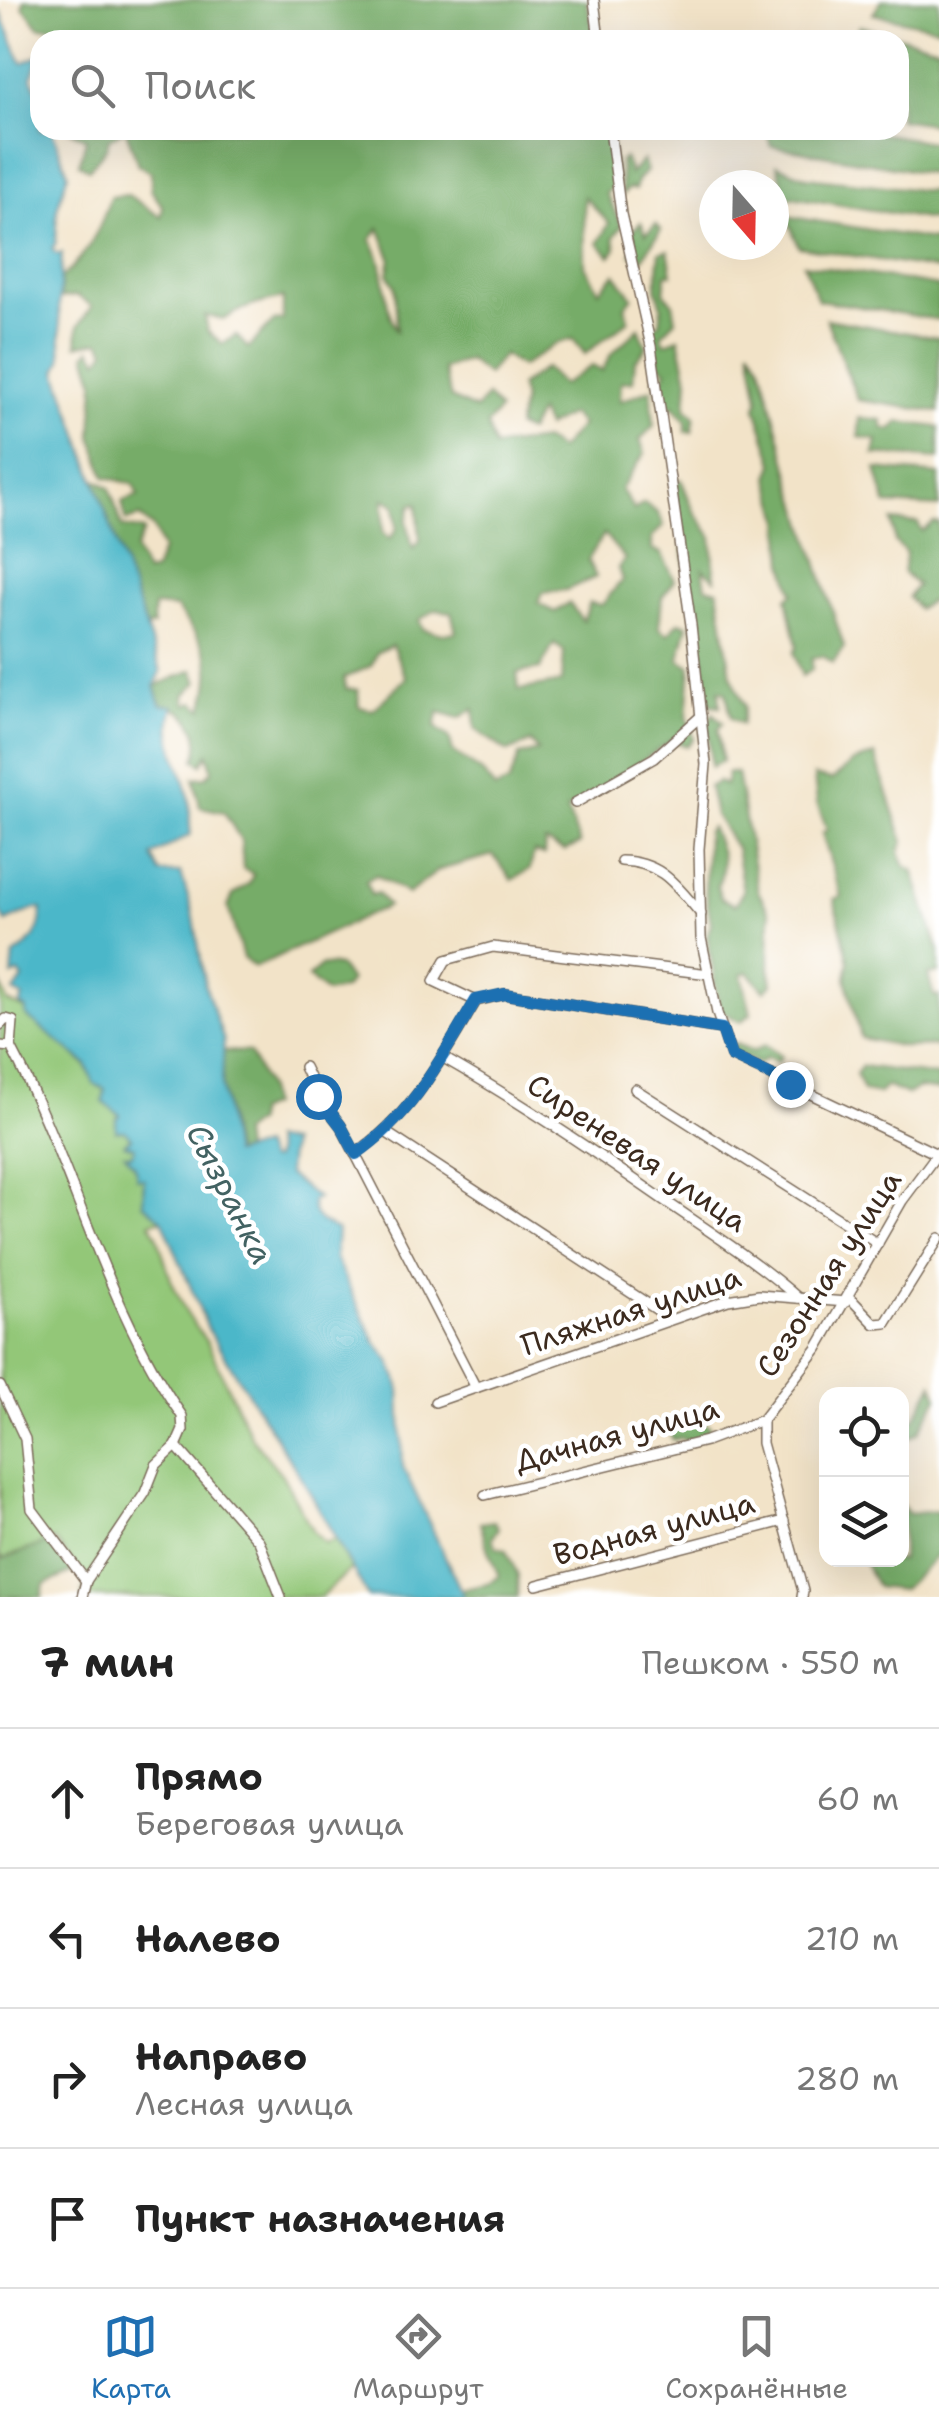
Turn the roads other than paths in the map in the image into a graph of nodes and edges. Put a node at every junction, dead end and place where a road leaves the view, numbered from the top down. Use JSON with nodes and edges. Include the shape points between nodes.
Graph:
{"nodes":[{"id":1,"x":594,"y":0,"type":"edge"},
{"id":2,"x":598,"y":30,"type":"edge"},
{"id":3,"x":611,"y":140,"type":"edge"},
{"id":4,"x":701,"y":716,"type":"junction"},
{"id":5,"x":574,"y":803,"type":"dead end"},
{"id":6,"x":620,"y":861,"type":"dead end"},
{"id":7,"x":701,"y":914,"type":"junction"},
{"id":8,"x":709,"y":974,"type":"junction"},
{"id":9,"x":476,"y":1000,"type":"junction"},
{"id":10,"x":0,"y":1025,"type":"edge"},
{"id":11,"x":722,"y":1029,"type":"junction"},
{"id":12,"x":6,"y":1046,"type":"edge"},
{"id":13,"x":442,"y":1058,"type":"junction"},
{"id":14,"x":304,"y":1067,"type":"dead end"},
{"id":15,"x":635,"y":1089,"type":"dead end"},
{"id":16,"x":386,"y":1133,"type":"junction"},
{"id":17,"x":356,"y":1154,"type":"junction"},
{"id":18,"x":938,"y":1154,"type":"edge"},
{"id":19,"x":939,"y":1238,"type":"edge"},
{"id":20,"x":878,"y":1244,"type":"junction"},
{"id":21,"x":798,"y":1298,"type":"junction"},
{"id":22,"x":847,"y":1300,"type":"junction"},
{"id":23,"x":672,"y":1319,"type":"junction"},
{"id":24,"x":0,"y":1386,"type":"edge"},
{"id":25,"x":476,"y":1388,"type":"junction"},
{"id":26,"x":435,"y":1402,"type":"dead end"},
{"id":27,"x":762,"y":1420,"type":"junction"},
{"id":28,"x":176,"y":1446,"type":"junction"},
{"id":29,"x":485,"y":1496,"type":"dead end"},
{"id":30,"x":784,"y":1521,"type":"junction"},
{"id":31,"x":86,"y":1581,"type":"junction"},
{"id":32,"x":537,"y":1585,"type":"dead end"},
{"id":33,"x":82,"y":1597,"type":"edge"},
{"id":34,"x":280,"y":1597,"type":"edge"},
{"id":35,"x":802,"y":1597,"type":"edge"}],
"edges":[{"from":1,"to":2,"type":"street"},
{"from":3,"to":4,"type":"street","via":[[651,346]]},
{"from":4,"to":5,"type":"street","via":[[654,758]]},
{"from":4,"to":7,"type":"street"},
{"from":6,"to":7,"type":"street","via":[[642,861],[668,876]]},
{"from":7,"to":8,"type":"street"},
{"from":8,"to":9,"type":"street","via":[[493,947],[446,960],[434,981]]},
{"from":8,"to":11,"type":"street"},
{"from":9,"to":11,"type":"street","via":[[505,994]]},
{"from":9,"to":13,"type":"street"},
{"from":10,"to":12,"type":"street","via":[[13,1020]]},
{"from":11,"to":18,"type":"street","via":[[731,1056]]},
{"from":12,"to":28,"type":"street","via":[[43,1113],[114,1296],[182,1416]]},
{"from":13,"to":16,"type":"street"},
{"from":13,"to":21,"type":"street","name":"Сиреневая улица","via":[[626,1174]]},
{"from":14,"to":17,"type":"street"},
{"from":15,"to":20,"type":"street"},
{"from":16,"to":17,"type":"street"},
{"from":16,"to":23,"type":"street"},
{"from":17,"to":25,"type":"street"},
{"from":18,"to":20,"type":"street","name":"Сезонная улица"},
{"from":19,"to":22,"type":"street","via":[[886,1322],[875,1324]]},
{"from":20,"to":22,"type":"street","name":"Сезонная улица"},
{"from":21,"to":22,"type":"street","name":"Пляжная улица"},
{"from":21,"to":23,"type":"street","name":"Пляжная улица","via":[[728,1300]]},
{"from":22,"to":27,"type":"street","name":"Сезонная улица"},
{"from":23,"to":25,"type":"street","name":"Пляжная улица"},
{"from":24,"to":31,"type":"street","via":[[25,1439],[32,1509]]},
{"from":25,"to":26,"type":"street","name":"Пляжная улица"},
{"from":27,"to":29,"type":"street","name":"Дачная улица","via":[[706,1441]]},
{"from":27,"to":30,"type":"street"},
{"from":28,"to":31,"type":"street","via":[[156,1466]]},
{"from":28,"to":34,"type":"street","via":[[259,1541]]},
{"from":30,"to":32,"type":"street","name":"Водная улица"},
{"from":30,"to":35,"type":"street"},
{"from":31,"to":33,"type":"street"}]}
